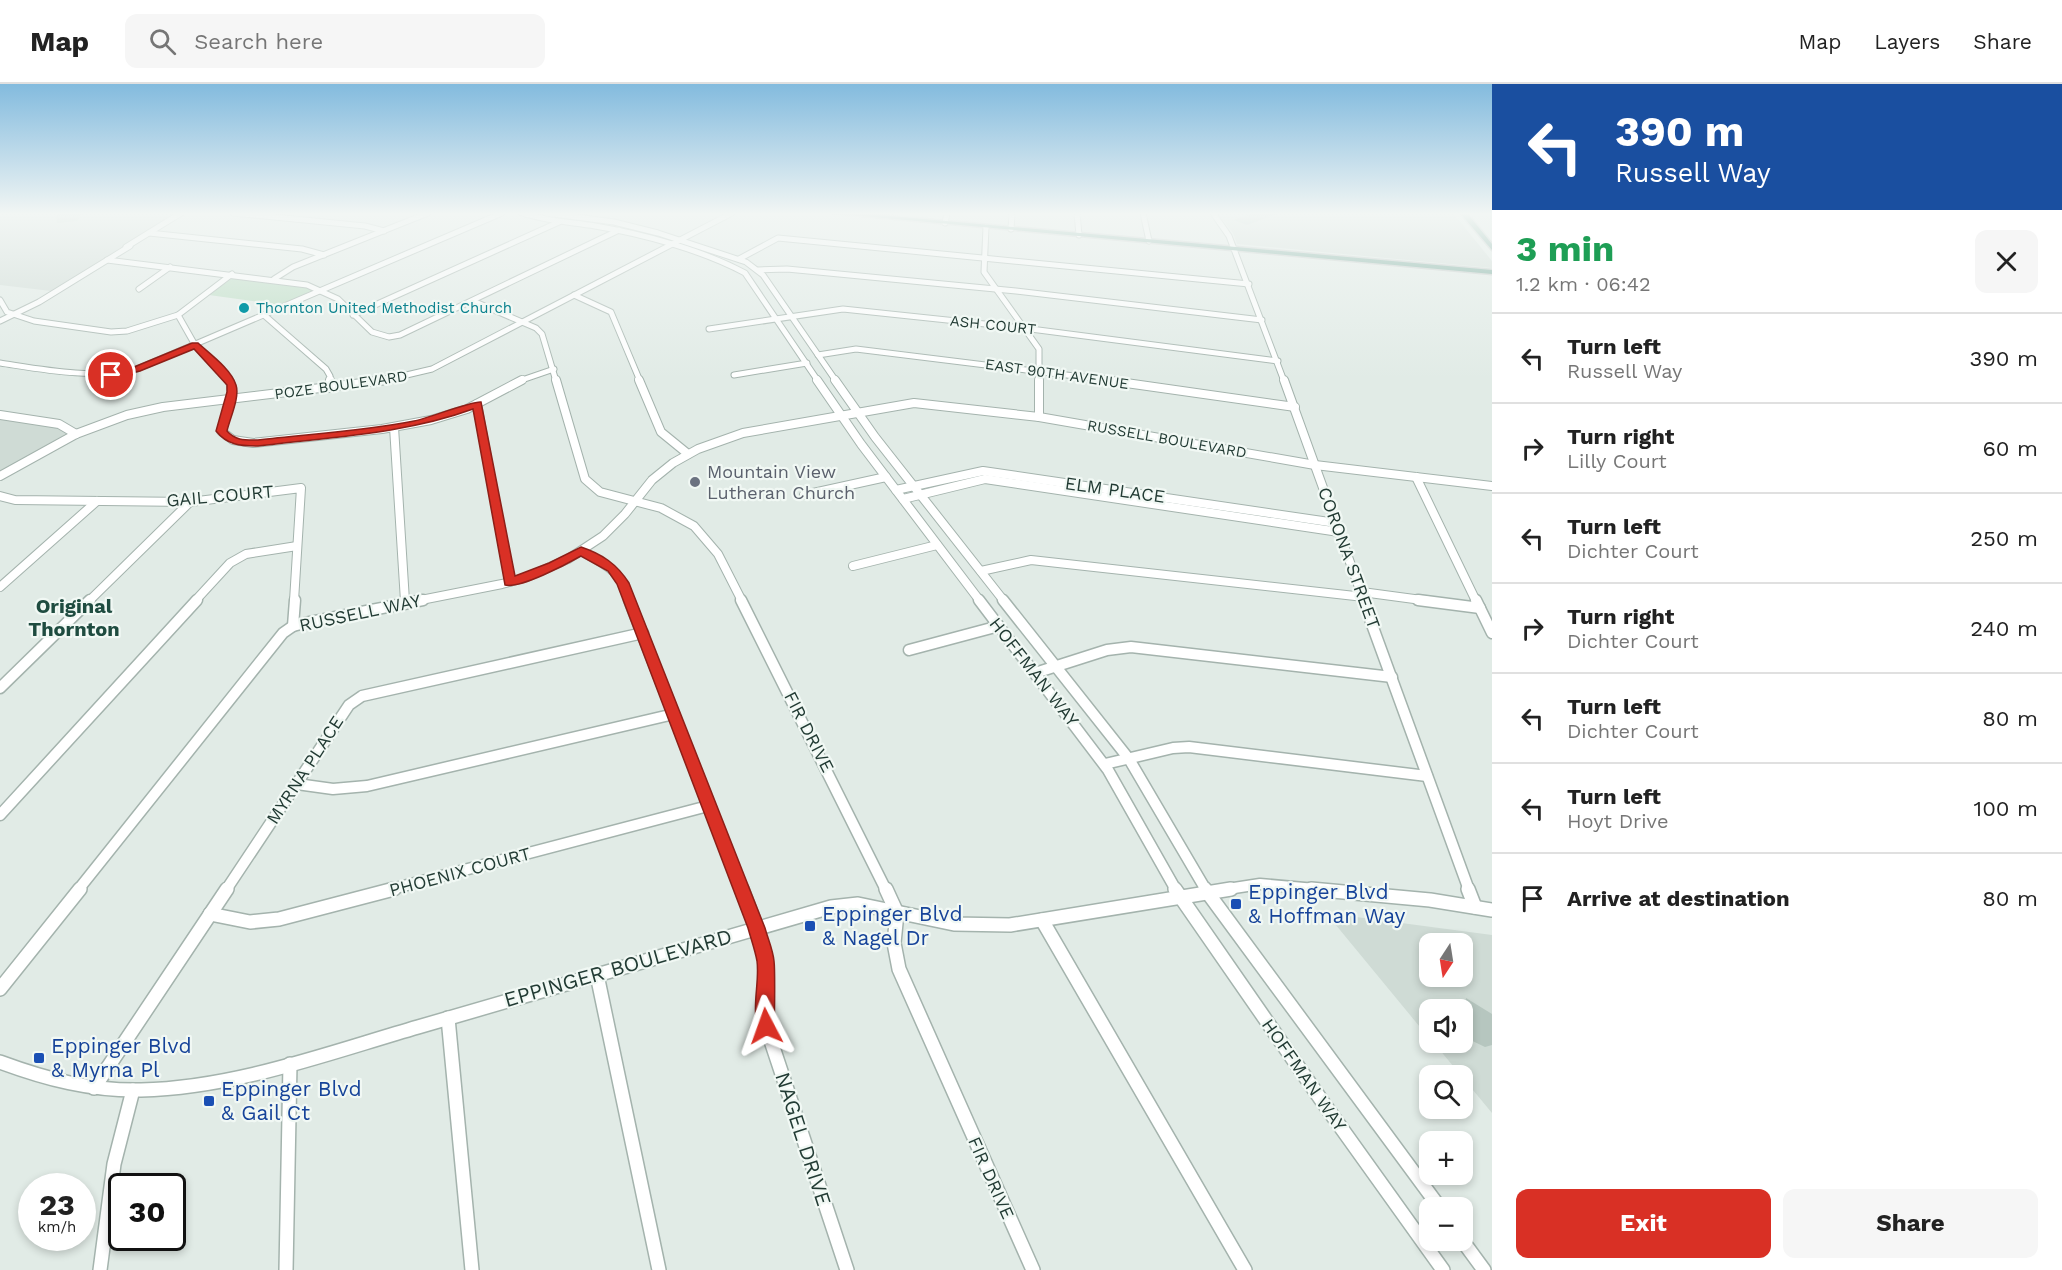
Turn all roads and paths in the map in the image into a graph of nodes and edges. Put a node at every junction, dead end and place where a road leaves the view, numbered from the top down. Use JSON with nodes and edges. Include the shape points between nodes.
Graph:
{"nodes":[{"id":1,"x":93,"y":268,"type":"edge"},
{"id":2,"x":168,"y":268,"type":"edge"},
{"id":3,"x":182,"y":268,"type":"edge"},
{"id":4,"x":291,"y":268,"type":"edge"},
{"id":5,"x":373,"y":268,"type":"edge"},
{"id":6,"x":455,"y":268,"type":"edge"},
{"id":7,"x":541,"y":268,"type":"edge"},
{"id":8,"x":626,"y":268,"type":"edge"},
{"id":9,"x":739,"y":268,"type":"edge"},
{"id":10,"x":755,"y":268,"type":"edge"},
{"id":11,"x":983,"y":268,"type":"edge"},
{"id":12,"x":1095,"y":268,"type":"edge"},
{"id":13,"x":1243,"y":268,"type":"edge"},
{"id":14,"x":1451,"y":268,"type":"edge"},
{"id":15,"x":758,"y":270,"type":"junction"},
{"id":16,"x":1492,"y":272,"type":"edge"},
{"id":17,"x":232,"y":274,"type":"junction"},
{"id":18,"x":274,"y":279,"type":"junction"},
{"id":19,"x":1249,"y":284,"type":"junction"},
{"id":20,"x":139,"y":289,"type":"dead end"},
{"id":21,"x":994,"y":289,"type":"junction"},
{"id":22,"x":323,"y":290,"type":"junction"},
{"id":23,"x":574,"y":295,"type":"junction"},
{"id":24,"x":0,"y":300,"type":"edge"},
{"id":25,"x":472,"y":301,"type":"junction"},
{"id":26,"x":15,"y":315,"type":"junction"},
{"id":27,"x":178,"y":315,"type":"junction"},
{"id":28,"x":264,"y":315,"type":"junction"},
{"id":29,"x":353,"y":315,"type":"junction"},
{"id":30,"x":791,"y":316,"type":"junction"},
{"id":31,"x":778,"y":319,"type":"junction"},
{"id":32,"x":1262,"y":320,"type":"junction"},
{"id":33,"x":0,"y":321,"type":"edge"},
{"id":34,"x":523,"y":323,"type":"junction"},
{"id":35,"x":1023,"y":328,"type":"junction"},
{"id":36,"x":709,"y":329,"type":"dead end"},
{"id":37,"x":195,"y":345,"type":"junction"},
{"id":38,"x":818,"y":355,"type":"junction"},
{"id":39,"x":1278,"y":361,"type":"junction"},
{"id":40,"x":0,"y":363,"type":"edge"},
{"id":41,"x":807,"y":363,"type":"junction"},
{"id":42,"x":554,"y":369,"type":"junction"},
{"id":43,"x":1039,"y":370,"type":"junction"},
{"id":44,"x":734,"y":375,"type":"dead end"},
{"id":45,"x":329,"y":388,"type":"junction"},
{"id":46,"x":230,"y":399,"type":"junction"},
{"id":47,"x":477,"y":404,"type":"junction"},
{"id":48,"x":1295,"y":407,"type":"junction"},
{"id":49,"x":859,"y":413,"type":"junction"},
{"id":50,"x":0,"y":415,"type":"edge"},
{"id":51,"x":842,"y":416,"type":"junction"},
{"id":52,"x":1039,"y":417,"type":"junction"},
{"id":53,"x":394,"y":427,"type":"junction"},
{"id":54,"x":76,"y":434,"type":"junction"},
{"id":55,"x":688,"y":454,"type":"junction"},
{"id":56,"x":1315,"y":465,"type":"junction"},
{"id":57,"x":0,"y":476,"type":"edge"},
{"id":58,"x":886,"y":477,"type":"junction"},
{"id":59,"x":1416,"y":477,"type":"junction"},
{"id":60,"x":913,"y":486,"type":"junction"},
{"id":61,"x":1492,"y":486,"type":"edge"},
{"id":62,"x":896,"y":490,"type":"junction"},
{"id":63,"x":804,"y":495,"type":"dead end"},
{"id":64,"x":921,"y":495,"type":"junction"},
{"id":65,"x":903,"y":499,"type":"junction"},
{"id":66,"x":2,"y":500,"type":"edge"},
{"id":67,"x":97,"y":501,"type":"junction"},
{"id":68,"x":635,"y":501,"type":"junction"},
{"id":69,"x":190,"y":502,"type":"junction"},
{"id":70,"x":1336,"y":523,"type":"junction"},
{"id":71,"x":1339,"y":532,"type":"junction"},
{"id":72,"x":937,"y":545,"type":"junction"},
{"id":73,"x":297,"y":546,"type":"junction"},
{"id":74,"x":581,"y":551,"type":"junction"},
{"id":75,"x":853,"y":566,"type":"dead end"},
{"id":76,"x":981,"y":571,"type":"junction"},
{"id":77,"x":510,"y":582,"type":"junction"},
{"id":78,"x":0,"y":587,"type":"edge"},
{"id":79,"x":1363,"y":595,"type":"junction"},
{"id":80,"x":405,"y":604,"type":"junction"},
{"id":81,"x":1480,"y":608,"type":"junction"},
{"id":82,"x":293,"y":626,"type":"junction"},
{"id":83,"x":999,"y":626,"type":"junction"},
{"id":84,"x":642,"y":633,"type":"junction"},
{"id":85,"x":1492,"y":633,"type":"edge"},
{"id":86,"x":909,"y":650,"type":"dead end"},
{"id":87,"x":1056,"y":667,"type":"junction"},
{"id":88,"x":1035,"y":673,"type":"junction"},
{"id":89,"x":1392,"y":677,"type":"junction"},
{"id":90,"x":0,"y":688,"type":"edge"},
{"id":91,"x":674,"y":714,"type":"junction"},
{"id":92,"x":1129,"y":759,"type":"junction"},
{"id":93,"x":1105,"y":764,"type":"junction"},
{"id":94,"x":1427,"y":776,"type":"junction"},
{"id":95,"x":297,"y":784,"type":"junction"},
{"id":96,"x":708,"y":806,"type":"junction"},
{"id":97,"x":0,"y":815,"type":"edge"},
{"id":98,"x":1207,"y":892,"type":"junction"},
{"id":99,"x":1180,"y":897,"type":"junction"},
{"id":100,"x":1475,"y":907,"type":"junction"},
{"id":101,"x":1492,"y":910,"type":"edge"},
{"id":102,"x":897,"y":913,"type":"junction"},
{"id":103,"x":210,"y":914,"type":"junction"},
{"id":104,"x":1042,"y":920,"type":"junction"},
{"id":105,"x":757,"y":928,"type":"junction"},
{"id":106,"x":597,"y":975,"type":"junction"},
{"id":107,"x":0,"y":989,"type":"edge"},
{"id":108,"x":448,"y":1018,"type":"junction"},
{"id":109,"x":0,"y":1062,"type":"edge"},
{"id":110,"x":290,"y":1064,"type":"junction"},
{"id":111,"x":94,"y":1088,"type":"junction"},
{"id":112,"x":133,"y":1090,"type":"junction"},
{"id":113,"x":1432,"y":1197,"type":"edge"},
{"id":114,"x":1470,"y":1251,"type":"edge"},
{"id":115,"x":100,"y":1270,"type":"edge"},
{"id":116,"x":286,"y":1270,"type":"edge"},
{"id":117,"x":472,"y":1270,"type":"edge"},
{"id":118,"x":659,"y":1270,"type":"edge"},
{"id":119,"x":847,"y":1270,"type":"edge"},
{"id":120,"x":1033,"y":1270,"type":"edge"},
{"id":121,"x":1245,"y":1270,"type":"edge"},
{"id":122,"x":1443,"y":1270,"type":"edge"},
{"id":123,"x":1484,"y":1270,"type":"edge"}],
"edges":[{"from":1,"to":26,"type":"street"},
{"from":2,"to":20,"type":"street"},
{"from":3,"to":17,"type":"street"},
{"from":4,"to":18,"type":"street"},
{"from":5,"to":22,"type":"street"},
{"from":6,"to":29,"type":"street"},
{"from":7,"to":25,"type":"street"},
{"from":8,"to":23,"type":"street","name":"POZE BOULEVARD"},
{"from":9,"to":31,"type":"street","name":"HOFFMAN WAY"},
{"from":10,"to":15,"type":"street","name":"HOFFMAN WAY"},
{"from":11,"to":21,"type":"street"},
{"from":12,"to":19,"type":"street"},
{"from":13,"to":19,"type":"street","name":"CORONA STREET"},
{"from":14,"to":16,"type":"main road"},
{"from":15,"to":21,"type":"street","via":[[787,269]]},
{"from":15,"to":30,"type":"street","name":"HOFFMAN WAY"},
{"from":17,"to":18,"type":"street"},
{"from":17,"to":27,"type":"street"},
{"from":18,"to":22,"type":"street"},
{"from":19,"to":32,"type":"street","name":"CORONA STREET"},
{"from":21,"to":32,"type":"street"},
{"from":21,"to":35,"type":"street"},
{"from":22,"to":28,"type":"street"},
{"from":22,"to":29,"type":"street"},
{"from":23,"to":34,"type":"street","name":"POZE BOULEVARD"},
{"from":23,"to":55,"type":"street","via":[[611,312],[661,432]]},
{"from":24,"to":26,"type":"street","via":[[4,310]]},
{"from":25,"to":29,"type":"street","via":[[391,337],[372,334]]},
{"from":25,"to":34,"type":"street","name":"FIR DRIVE"},
{"from":26,"to":27,"type":"street","via":[[43,323],[116,332]]},
{"from":26,"to":33,"type":"street"},
{"from":27,"to":37,"type":"street"},
{"from":28,"to":37,"type":"street"},
{"from":28,"to":45,"type":"street","via":[[326,369]]},
{"from":30,"to":31,"type":"street","name":"ASH COURT"},
{"from":30,"to":35,"type":"street","name":"ASH COURT","via":[[843,309]]},
{"from":30,"to":38,"type":"street","name":"HOFFMAN WAY"},
{"from":31,"to":36,"type":"street","name":"ASH COURT"},
{"from":31,"to":41,"type":"street","name":"HOFFMAN WAY"},
{"from":32,"to":39,"type":"street","name":"CORONA STREET"},
{"from":34,"to":42,"type":"street","name":"FIR DRIVE","via":[[542,334]]},
{"from":34,"to":45,"type":"street","name":"POZE BOULEVARD","via":[[418,373]]},
{"from":35,"to":39,"type":"street","name":"ASH COURT"},
{"from":35,"to":43,"type":"street","via":[[1039,349]]},
{"from":37,"to":40,"type":"street","via":[[137,369],[111,375]]},
{"from":37,"to":46,"type":"street","via":[[227,377],[232,388]]},
{"from":38,"to":43,"type":"street","name":"EAST 90TH AVENUE","via":[[856,349]]},
{"from":38,"to":49,"type":"street","name":"HOFFMAN WAY"},
{"from":39,"to":48,"type":"street","name":"CORONA STREET"},
{"from":41,"to":44,"type":"street"},
{"from":41,"to":51,"type":"street","name":"HOFFMAN WAY"},
{"from":42,"to":47,"type":"street","via":[[520,379]]},
{"from":42,"to":68,"type":"street","name":"FIR DRIVE","via":[[585,478],[601,493]]},
{"from":43,"to":48,"type":"street","name":"EAST 90TH AVENUE"},
{"from":43,"to":52,"type":"street"},
{"from":45,"to":46,"type":"street","name":"POZE BOULEVARD"},
{"from":46,"to":53,"type":"street","via":[[222,433],[242,443]]},
{"from":46,"to":54,"type":"street","name":"POZE BOULEVARD","via":[[140,411]]},
{"from":47,"to":53,"type":"street","via":[[443,417]]},
{"from":47,"to":77,"type":"street"},
{"from":48,"to":56,"type":"street","name":"CORONA STREET"},
{"from":49,"to":51,"type":"street","name":"RUSSELL BOULEVARD"},
{"from":49,"to":52,"type":"street","name":"RUSSELL BOULEVARD","via":[[921,404]]},
{"from":49,"to":60,"type":"street","name":"HOFFMAN WAY"},
{"from":50,"to":54,"type":"street","via":[[59,423]]},
{"from":51,"to":55,"type":"street","name":"RUSSELL WAY","via":[[743,433]]},
{"from":51,"to":58,"type":"street","name":"HOFFMAN WAY"},
{"from":52,"to":56,"type":"street","name":"RUSSELL BOULEVARD"},
{"from":53,"to":80,"type":"street"},
{"from":54,"to":57,"type":"street","name":"POZE BOULEVARD"},
{"from":55,"to":68,"type":"street","name":"RUSSELL WAY","via":[[652,480]]},
{"from":56,"to":59,"type":"street","name":"RUSSELL BOULEVARD"},
{"from":56,"to":70,"type":"street","name":"CORONA STREET"},
{"from":58,"to":62,"type":"street","name":"HOFFMAN WAY"},
{"from":58,"to":63,"type":"street"},
{"from":59,"to":61,"type":"street","name":"RUSSELL BOULEVARD"},
{"from":59,"to":81,"type":"street"},
{"from":60,"to":62,"type":"street","name":"ELM PLACE"},
{"from":60,"to":64,"type":"street","name":"HOFFMAN WAY"},
{"from":60,"to":70,"type":"street","name":"ELM PLACE","via":[[983,471]]},
{"from":62,"to":65,"type":"street","name":"HOFFMAN WAY"},
{"from":64,"to":65,"type":"street","name":"ELM PLACE"},
{"from":64,"to":71,"type":"street","name":"ELM PLACE","via":[[984,479]]},
{"from":64,"to":76,"type":"street","name":"HOFFMAN WAY"},
{"from":65,"to":72,"type":"street","name":"HOFFMAN WAY"},
{"from":66,"to":67,"type":"street","name":"GAIL COURT"},
{"from":67,"to":69,"type":"street","name":"GAIL COURT"},
{"from":67,"to":78,"type":"street"},
{"from":68,"to":74,"type":"street","name":"RUSSELL WAY","via":[[614,526]]},
{"from":68,"to":102,"type":"street","name":"FIR DRIVE","via":[[677,515],[713,545]]},
{"from":69,"to":73,"type":"street","name":"GAIL COURT","via":[[301,488]]},
{"from":69,"to":90,"type":"street"},
{"from":70,"to":71,"type":"street","name":"CORONA STREET"},
{"from":71,"to":79,"type":"street","name":"CORONA STREET"},
{"from":72,"to":75,"type":"street"},
{"from":72,"to":83,"type":"street","name":"HOFFMAN WAY"},
{"from":73,"to":82,"type":"street","name":"GAIL COURT"},
{"from":73,"to":97,"type":"street","via":[[246,554],[230,563]]},
{"from":74,"to":77,"type":"street","name":"RUSSELL WAY"},
{"from":74,"to":84,"type":"street","name":"NAGEL DRIVE","via":[[599,559],[618,575]]},
{"from":76,"to":79,"type":"street","via":[[1031,560]]},
{"from":76,"to":87,"type":"street","name":"HOFFMAN WAY"},
{"from":77,"to":80,"type":"street","name":"RUSSELL WAY"},
{"from":79,"to":81,"type":"street"},
{"from":79,"to":89,"type":"street","name":"CORONA STREET"},
{"from":80,"to":82,"type":"street","name":"RUSSELL WAY"},
{"from":81,"to":85,"type":"street"},
{"from":82,"to":107,"type":"street","name":"RUSSELL WAY","via":[[279,636]]},
{"from":83,"to":86,"type":"street"},
{"from":83,"to":88,"type":"street","name":"HOFFMAN WAY"},
{"from":84,"to":91,"type":"street","name":"NAGEL DRIVE"},
{"from":84,"to":95,"type":"street","name":"MYRNA PLACE","via":[[362,696],[346,709]]},
{"from":87,"to":88,"type":"street"},
{"from":87,"to":89,"type":"street","via":[[1107,650],[1137,647]]},
{"from":87,"to":92,"type":"street","name":"HOFFMAN WAY"},
{"from":88,"to":93,"type":"street","name":"HOFFMAN WAY"},
{"from":89,"to":94,"type":"street","name":"CORONA STREET"},
{"from":91,"to":95,"type":"street","via":[[367,786],[333,789]]},
{"from":91,"to":96,"type":"street","name":"NAGEL DRIVE"},
{"from":92,"to":93,"type":"street"},
{"from":92,"to":94,"type":"street","via":[[1189,747]]},
{"from":92,"to":98,"type":"street","name":"HOFFMAN WAY"},
{"from":93,"to":99,"type":"street","name":"HOFFMAN WAY"},
{"from":94,"to":100,"type":"street","name":"CORONA STREET"},
{"from":95,"to":103,"type":"street","name":"MYRNA PLACE"},
{"from":96,"to":103,"type":"street","name":"PHOENIX COURT","via":[[279,919],[250,922]]},
{"from":96,"to":105,"type":"street","name":"NAGEL DRIVE"},
{"from":98,"to":99,"type":"street","name":"EPPINGER BOULEVARD"},
{"from":98,"to":100,"type":"street","name":"EPPINGER BOULEVARD","via":[[1280,884]]},
{"from":98,"to":113,"type":"street","name":"HOFFMAN WAY"},
{"from":99,"to":104,"type":"street","name":"EPPINGER BOULEVARD"},
{"from":99,"to":122,"type":"street","name":"HOFFMAN WAY"},
{"from":100,"to":101,"type":"street","name":"EPPINGER BOULEVARD"},
{"from":102,"to":104,"type":"street","name":"EPPINGER BOULEVARD","via":[[985,926]]},
{"from":102,"to":105,"type":"street","name":"EPPINGER BOULEVARD","via":[[858,904],[831,907]]},
{"from":102,"to":120,"type":"street","name":"FIR DRIVE","via":[[894,943],[899,969]]},
{"from":103,"to":111,"type":"street","name":"MYRNA PLACE"},
{"from":104,"to":121,"type":"street"},
{"from":105,"to":106,"type":"street","name":"EPPINGER BOULEVARD"},
{"from":105,"to":119,"type":"street","name":"NAGEL DRIVE","via":[[766,962],[766,1026]]},
{"from":106,"to":108,"type":"street","name":"EPPINGER BOULEVARD"},
{"from":106,"to":118,"type":"street"},
{"from":108,"to":110,"type":"street","name":"EPPINGER BOULEVARD"},
{"from":108,"to":117,"type":"street"},
{"from":109,"to":111,"type":"street","name":"EPPINGER BOULEVARD","via":[[60,1082]]},
{"from":110,"to":112,"type":"street","name":"EPPINGER BOULEVARD","via":[[214,1081]]},
{"from":110,"to":116,"type":"street"},
{"from":111,"to":112,"type":"street","name":"EPPINGER BOULEVARD"},
{"from":112,"to":115,"type":"street","via":[[114,1164]]},
{"from":114,"to":123,"type":"street"}]}
